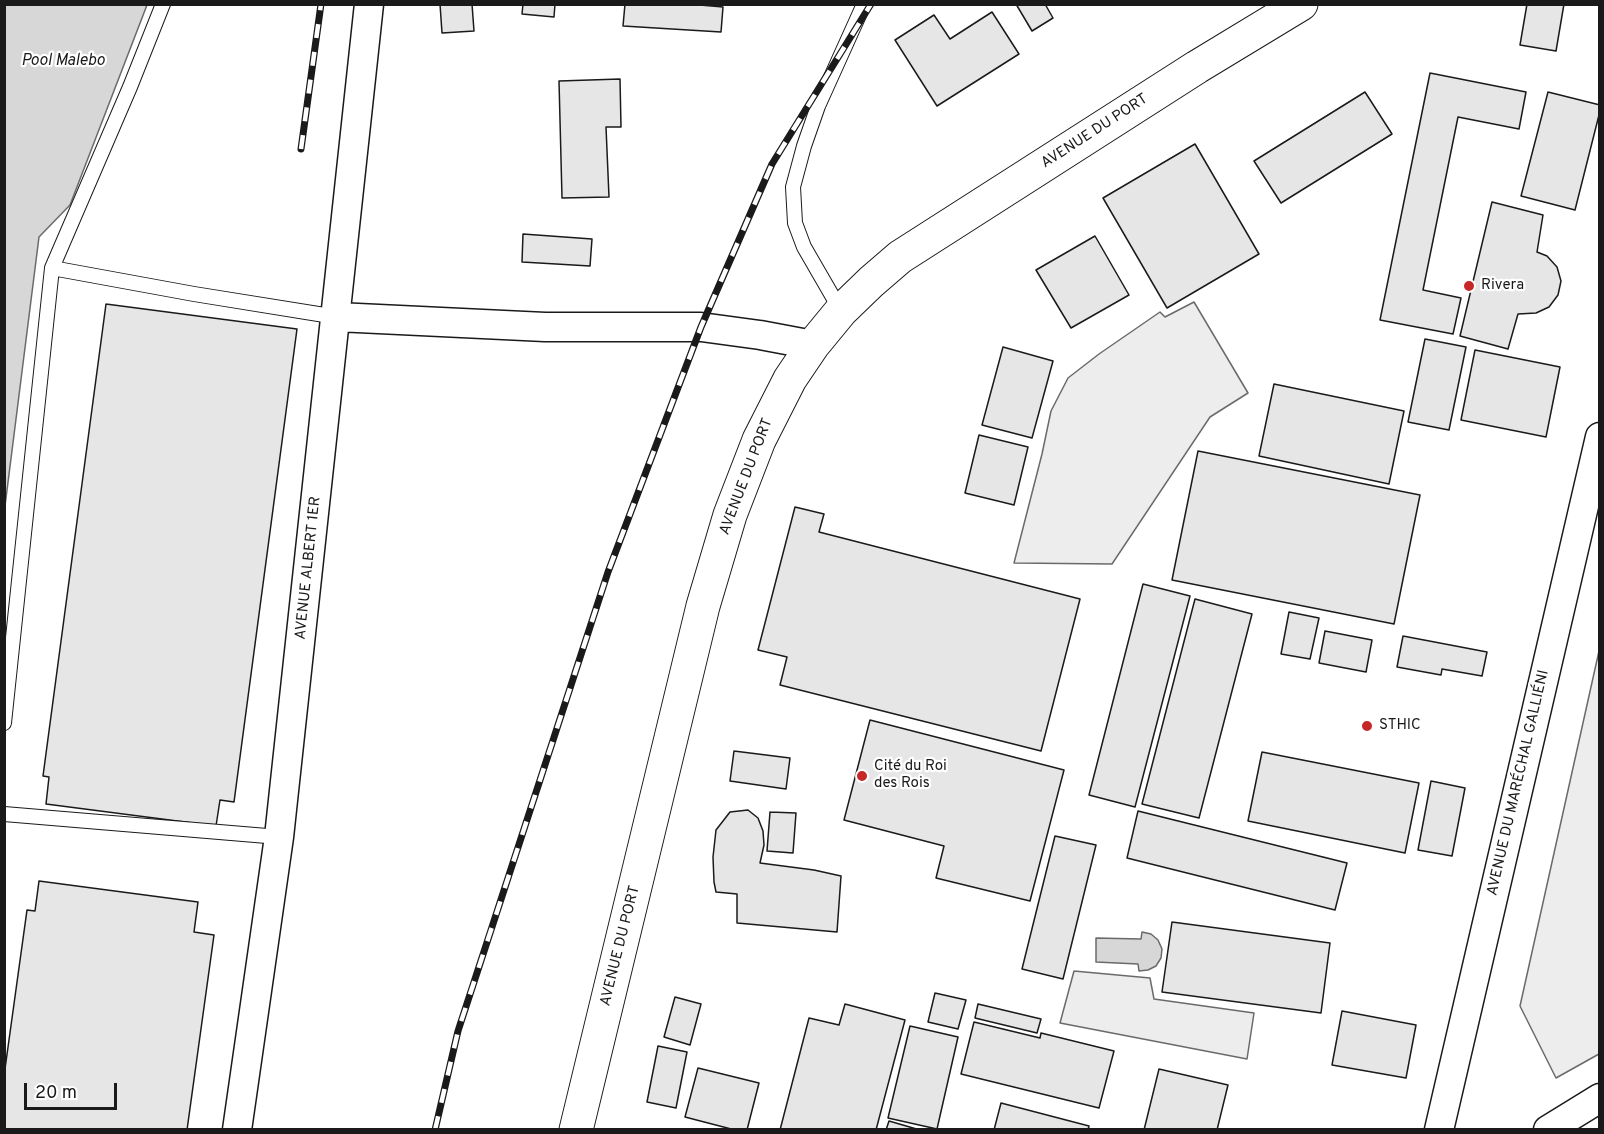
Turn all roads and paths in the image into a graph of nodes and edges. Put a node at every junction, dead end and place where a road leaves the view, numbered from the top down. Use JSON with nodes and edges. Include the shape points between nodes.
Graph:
{"nodes":[{"id":1,"x":163,"y":4,"type":"edge"},
{"id":2,"x":369,"y":4,"type":"edge"},
{"id":3,"x":864,"y":4,"type":"edge"},
{"id":4,"x":1301,"y":4,"type":"edge"},
{"id":5,"x":52,"y":268,"type":"junction"},
{"id":6,"x":842,"y":311,"type":"junction"},
{"id":7,"x":336,"y":317,"type":"junction"},
{"id":8,"x":813,"y":345,"type":"junction"},
{"id":9,"x":1599,"y":437,"type":"edge"},
{"id":10,"x":4,"y":723,"type":"edge"},
{"id":11,"x":4,"y":814,"type":"edge"},
{"id":12,"x":279,"y":837,"type":"junction"},
{"id":13,"x":1599,"y":1098,"type":"edge"},
{"id":14,"x":237,"y":1130,"type":"edge"},
{"id":15,"x":576,"y":1130,"type":"edge"},
{"id":16,"x":1439,"y":1130,"type":"edge"},
{"id":17,"x":1548,"y":1130,"type":"edge"}],
"edges":[{"from":1,"to":5,"type":"lane"},
{"from":2,"to":7,"type":"street","name":"AVENUE ALBERT 1ER"},
{"from":3,"to":6,"type":"lane","via":[[818,106],[794,187],[795,223],[804,247]]},
{"from":4,"to":6,"type":"main road","name":"AVENUE DU PORT","via":[[900,257]]},
{"from":5,"to":7,"type":"lane"},
{"from":5,"to":10,"type":"lane"},
{"from":6,"to":8,"type":"main road","name":"AVENUE DU PORT"},
{"from":7,"to":8,"type":"street","via":[[545,327],[701,327]]},
{"from":7,"to":12,"type":"street","name":"AVENUE ALBERT 1ER"},
{"from":8,"to":15,"type":"main road","name":"AVENUE DU PORT","via":[[790,379],[759,440],[703,606]]},
{"from":9,"to":16,"type":"street","name":"AVENUE DU MARÉCHAL GALLIÉNI"},
{"from":11,"to":12,"type":"lane"},
{"from":12,"to":14,"type":"street","name":"AVENUE ALBERT 1ER"},
{"from":13,"to":17,"type":"street"}]}
